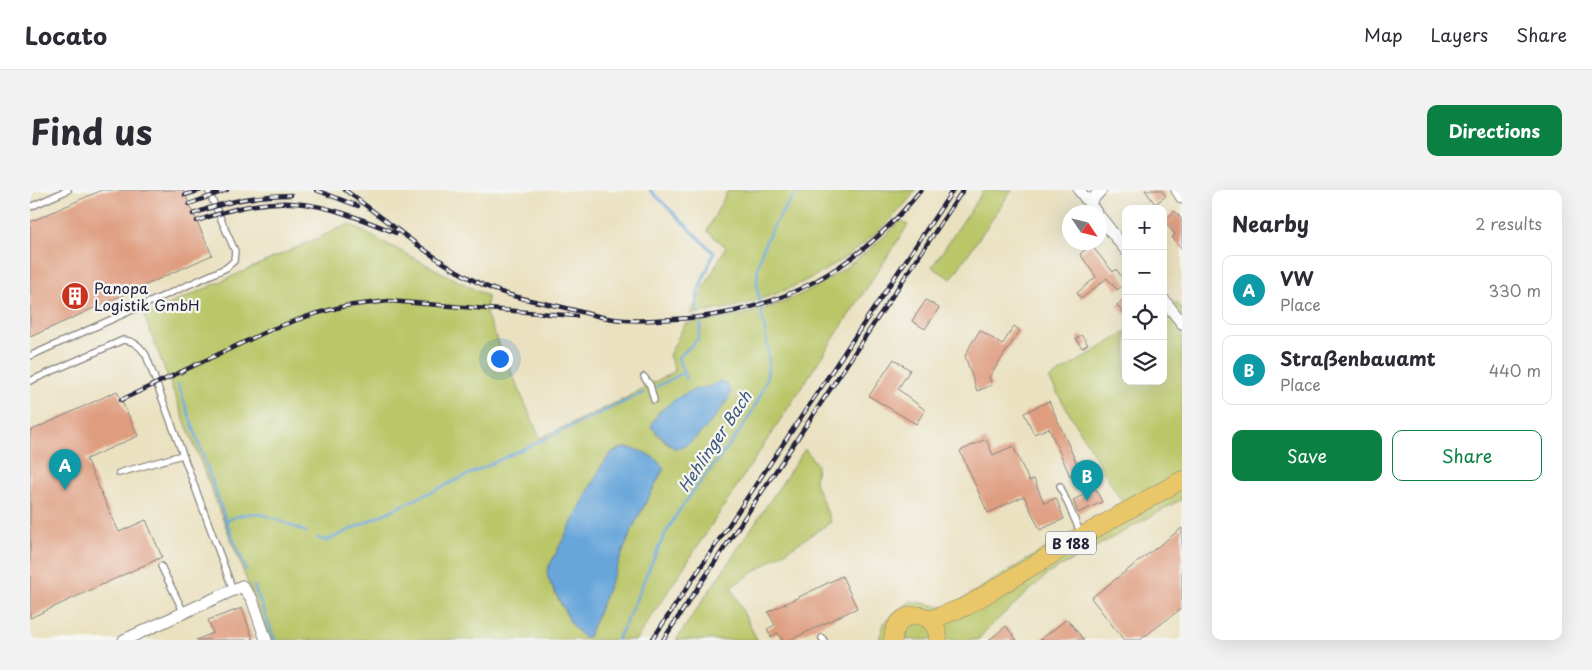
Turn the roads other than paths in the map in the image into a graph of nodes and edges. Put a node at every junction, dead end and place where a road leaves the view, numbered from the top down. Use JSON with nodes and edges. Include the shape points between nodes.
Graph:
{"nodes":[{"id":1,"x":68,"y":190,"type":"edge"},
{"id":2,"x":208,"y":190,"type":"edge"},
{"id":3,"x":1079,"y":190,"type":"edge"},
{"id":4,"x":1101,"y":190,"type":"edge"},
{"id":5,"x":1177,"y":190,"type":"edge"},
{"id":6,"x":1182,"y":198,"type":"edge"},
{"id":7,"x":1091,"y":205,"type":"edge"},
{"id":8,"x":1094,"y":205,"type":"edge"},
{"id":9,"x":30,"y":207,"type":"edge"},
{"id":10,"x":1107,"y":226,"type":"edge"},
{"id":11,"x":1122,"y":245,"type":"edge"},
{"id":12,"x":1167,"y":304,"type":"edge"},
{"id":13,"x":1182,"y":323,"type":"edge"},
{"id":14,"x":30,"y":356,"type":"edge"},
{"id":15,"x":644,"y":377,"type":"dead end"},
{"id":16,"x":30,"y":381,"type":"edge"},
{"id":17,"x":654,"y":400,"type":"dead end"},
{"id":18,"x":182,"y":455,"type":"junction"},
{"id":19,"x":119,"y":473,"type":"dead end"},
{"id":20,"x":1182,"y":480,"type":"edge"},
{"id":21,"x":1060,"y":486,"type":"dead end"},
{"id":22,"x":1082,"y":536,"type":"junction"},
{"id":23,"x":161,"y":566,"type":"dead end"},
{"id":24,"x":233,"y":590,"type":"junction"},
{"id":25,"x":967,"y":606,"type":"junction"},
{"id":26,"x":184,"y":613,"type":"junction"},
{"id":27,"x":930,"y":620,"type":"junction"},
{"id":28,"x":146,"y":635,"type":"edge"},
{"id":29,"x":938,"y":639,"type":"edge"},
{"id":30,"x":124,"y":640,"type":"edge"},
{"id":31,"x":266,"y":640,"type":"edge"},
{"id":32,"x":893,"y":640,"type":"edge"}],
"edges":[{"from":1,"to":9,"type":"lane"},
{"from":2,"to":14,"type":"lane","via":[[235,251],[234,262]]},
{"from":3,"to":7,"type":"street"},
{"from":4,"to":8,"type":"street"},
{"from":5,"to":6,"type":"street"},
{"from":10,"to":11,"type":"street"},
{"from":12,"to":13,"type":"street"},
{"from":15,"to":17,"type":"lane"},
{"from":16,"to":18,"type":"lane","via":[[110,344],[132,341],[146,355]]},
{"from":18,"to":19,"type":"lane"},
{"from":18,"to":24,"type":"lane"},
{"from":20,"to":22,"type":"main road","number":"B 188"},
{"from":21,"to":22,"type":"lane"},
{"from":22,"to":25,"type":"main road","number":"B 188"},
{"from":23,"to":26,"type":"lane"},
{"from":24,"to":26,"type":"street"},
{"from":24,"to":31,"type":"street","via":[[242,586],[252,599]]},
{"from":25,"to":27,"type":"main road","number":"B 188"},
{"from":25,"to":29,"type":"main road","number":"B 188"},
{"from":26,"to":28,"type":"street"},
{"from":27,"to":29,"type":"main road"},
{"from":27,"to":32,"type":"main road","via":[[917,615],[904,618],[895,627]]},
{"from":28,"to":30,"type":"street"}]}
